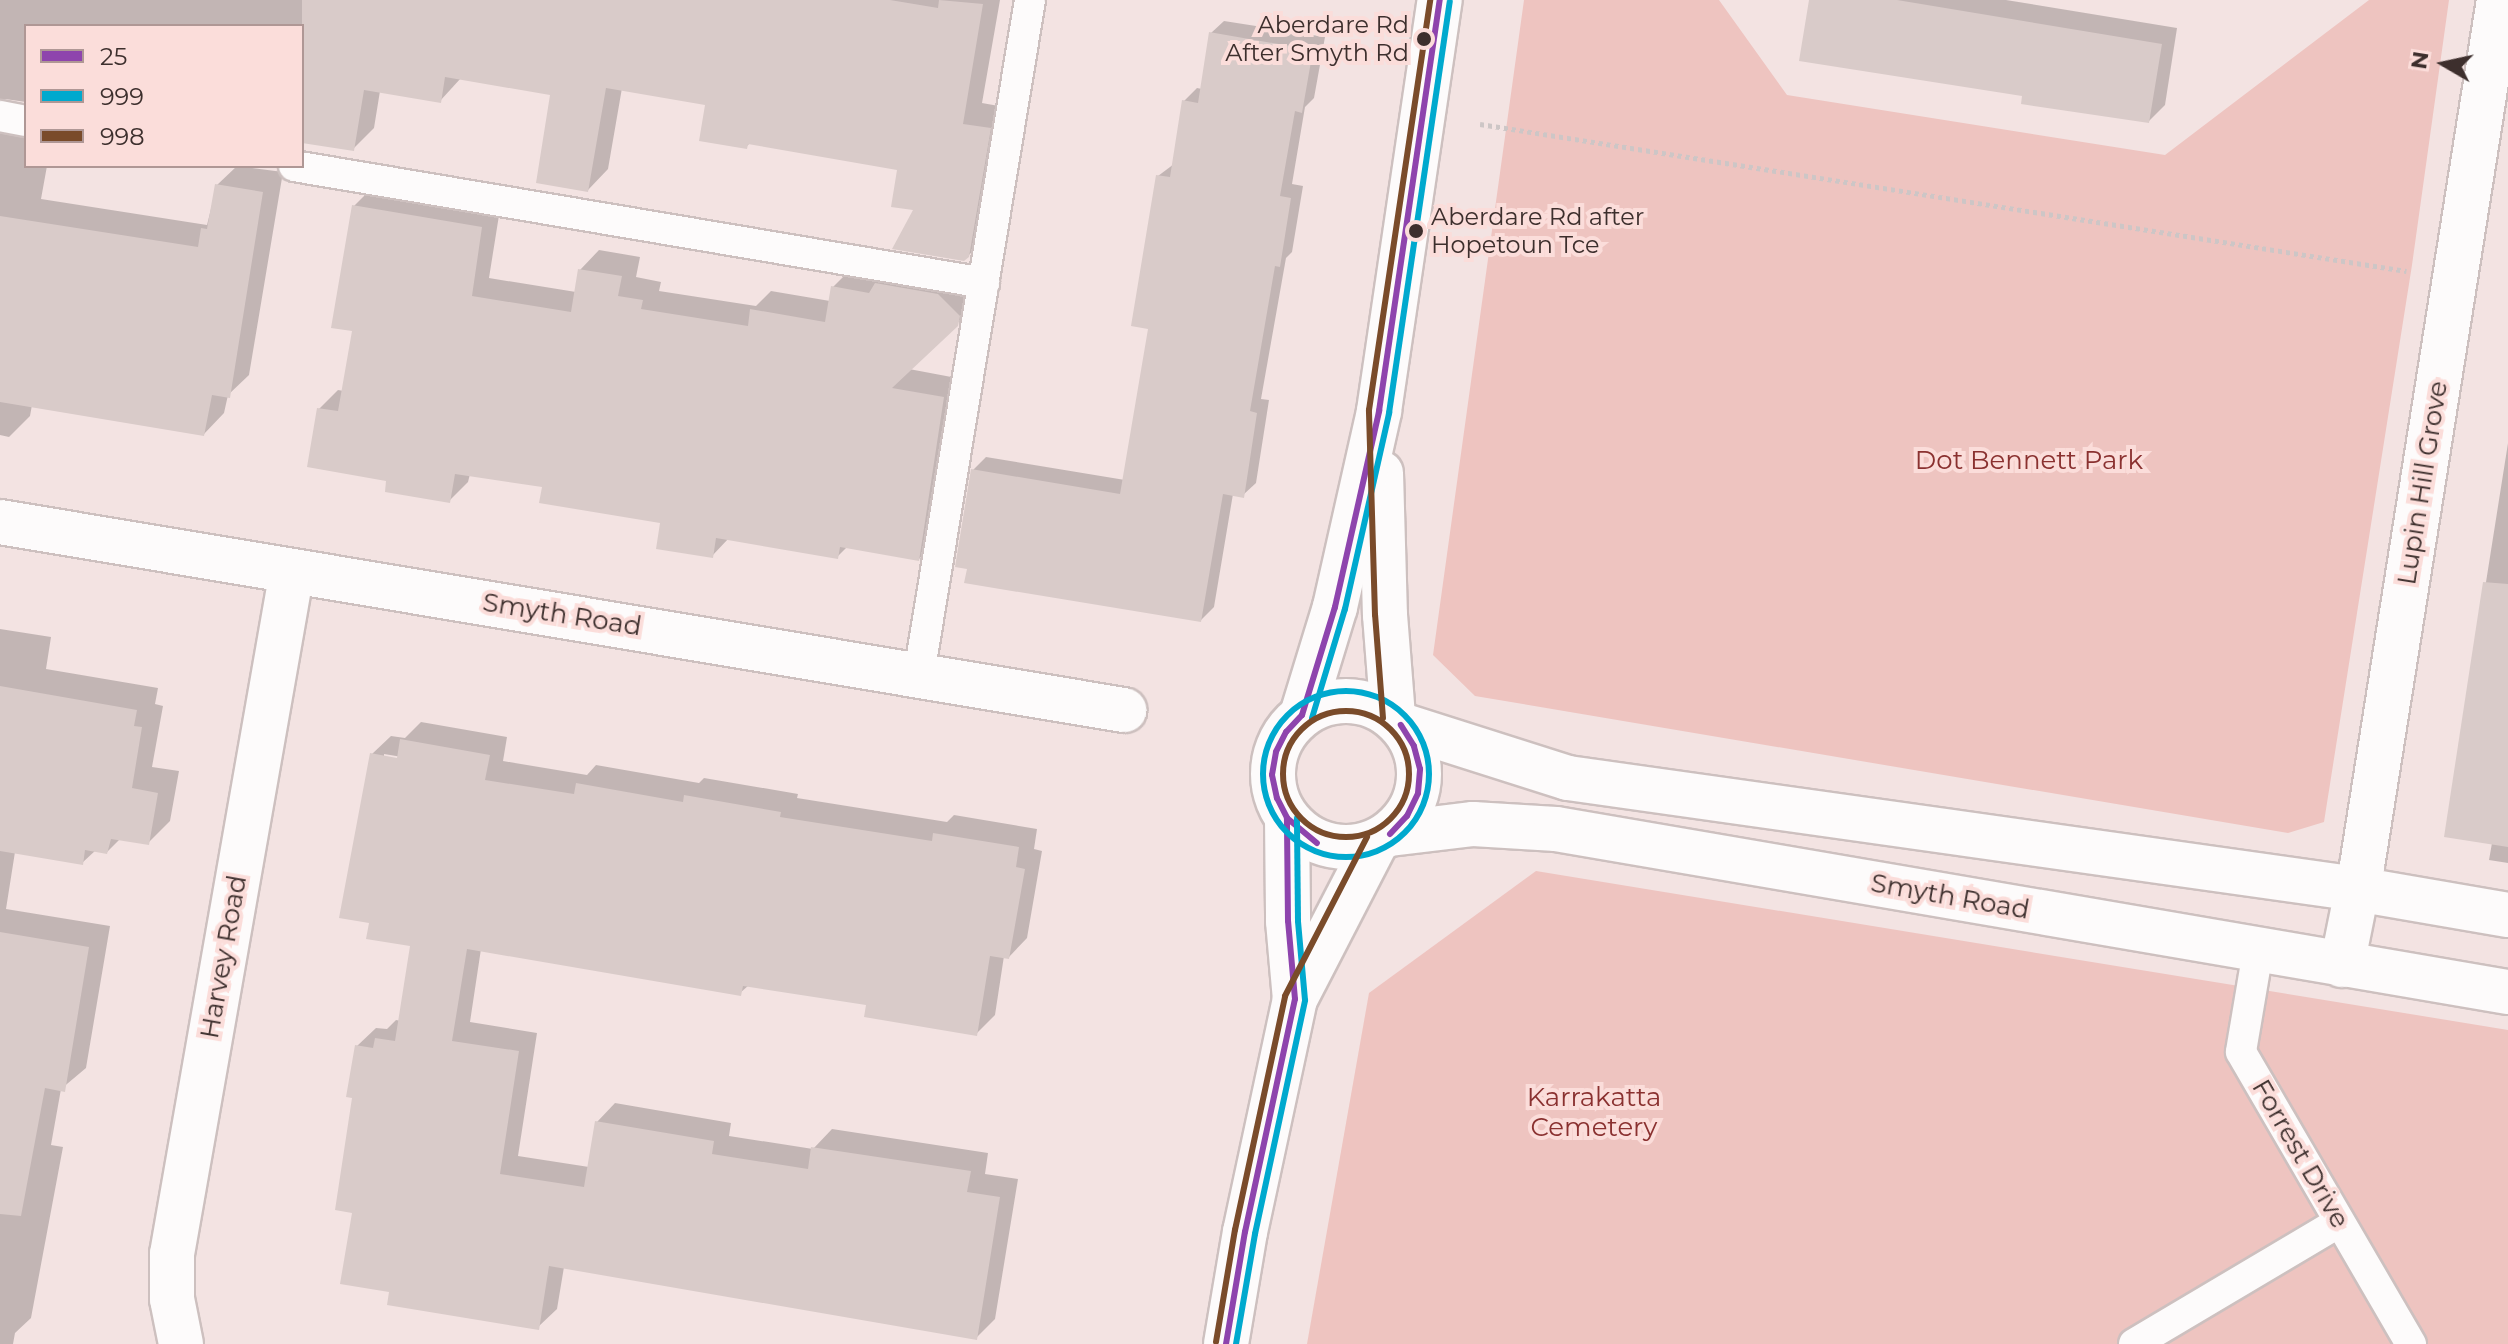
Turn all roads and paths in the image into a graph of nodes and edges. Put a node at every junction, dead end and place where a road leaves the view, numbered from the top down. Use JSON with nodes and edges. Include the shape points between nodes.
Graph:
{"nodes":[{"id":1,"x":1030,"y":0,"type":"edge"},
{"id":2,"x":1440,"y":0,"type":"edge"},
{"id":3,"x":2499,"y":0,"type":"edge"},
{"id":4,"x":0,"y":116,"type":"edge"},
{"id":5,"x":24,"y":121,"type":"edge"},
{"id":6,"x":1480,"y":124,"type":"dead end"},
{"id":7,"x":304,"y":168,"type":"edge"},
{"id":8,"x":2419,"y":273,"type":"dead end"},
{"id":9,"x":984,"y":283,"type":"junction"},
{"id":10,"x":1379,"y":411,"type":"junction"},
{"id":11,"x":0,"y":522,"type":"edge"},
{"id":12,"x":292,"y":571,"type":"junction"},
{"id":13,"x":919,"y":674,"type":"junction"},
{"id":14,"x":1124,"y":710,"type":"dead end"},
{"id":15,"x":1302,"y":715,"type":"junction"},
{"id":16,"x":1397,"y":721,"type":"junction"},
{"id":17,"x":1287,"y":818,"type":"junction"},
{"id":18,"x":1383,"y":838,"type":"junction"},
{"id":19,"x":2357,"y":889,"type":"junction"},
{"id":20,"x":2508,"y":915,"type":"edge"},
{"id":21,"x":2258,"y":951,"type":"junction"},
{"id":22,"x":2342,"y":965,"type":"junction"},
{"id":23,"x":2508,"y":992,"type":"edge"},
{"id":24,"x":1295,"y":999,"type":"junction"},
{"id":25,"x":2338,"y":1223,"type":"junction"},
{"id":26,"x":181,"y":1344,"type":"edge"},
{"id":27,"x":1226,"y":1344,"type":"edge"},
{"id":28,"x":2134,"y":1344,"type":"edge"},
{"id":29,"x":2411,"y":1344,"type":"edge"}],
"edges":[{"from":1,"to":9,"type":"lane"},
{"from":2,"to":10,"type":"main road"},
{"from":3,"to":19,"type":"main road","name":"Lupin Hill Grove"},
{"from":4,"to":5,"type":"lane"},
{"from":6,"to":8,"type":"path"},
{"from":7,"to":9,"type":"lane"},
{"from":9,"to":13,"type":"lane"},
{"from":10,"to":15,"type":"main road","via":[[1335,607]]},
{"from":10,"to":16,"type":"main road","via":[[1385,615]]},
{"from":11,"to":12,"type":"main road","name":"Smyth Road"},
{"from":12,"to":13,"type":"main road","name":"Smyth Road"},
{"from":12,"to":26,"type":"main road","name":"Harvey Road","via":[[172,1254],[172,1299]]},
{"from":13,"to":14,"type":"main road","name":"Smyth Road"},
{"from":15,"to":16,"type":"main road","via":[[1338,701],[1377,707]]},
{"from":15,"to":17,"type":"main road","via":[[1281,742],[1272,775]]},
{"from":16,"to":18,"type":"main road","via":[[1414,746],[1420,769],[1418,793],[1407,816]]},
{"from":16,"to":19,"type":"main road","via":[[1568,778]]},
{"from":17,"to":18,"type":"main road","via":[[1317,843],[1357,848]]},
{"from":17,"to":24,"type":"main road"},
{"from":18,"to":21,"type":"main road","name":"Smyth Road","via":[[1473,824],[1556,829]]},
{"from":18,"to":24,"type":"main road"},
{"from":19,"to":20,"type":"main road"},
{"from":19,"to":22,"type":"main road","name":"Lupin Hill Grove"},
{"from":21,"to":22,"type":"main road","name":"Smyth Road"},
{"from":21,"to":25,"type":"lane","name":"Forrest Drive","via":[[2241,1052]]},
{"from":22,"to":23,"type":"main road","name":"Smyth Road"},
{"from":24,"to":27,"type":"main road"},
{"from":25,"to":28,"type":"lane"},
{"from":25,"to":29,"type":"lane","name":"Forrest Drive"}]}
